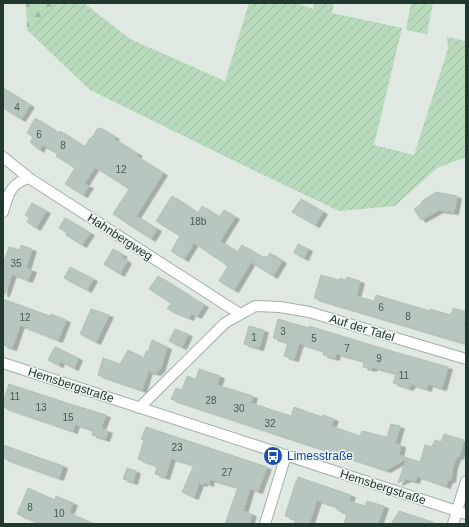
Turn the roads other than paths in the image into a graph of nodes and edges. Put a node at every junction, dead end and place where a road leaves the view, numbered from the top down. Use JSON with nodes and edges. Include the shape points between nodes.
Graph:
{"nodes":[{"id":1,"x":3,"y":156,"type":"edge"},
{"id":2,"x":29,"y":178,"type":"junction"},
{"id":3,"x":3,"y":212,"type":"edge"},
{"id":4,"x":240,"y":314,"type":"junction"},
{"id":5,"x":466,"y":359,"type":"edge"},
{"id":6,"x":3,"y":363,"type":"edge"},
{"id":7,"x":139,"y":408,"type":"junction"},
{"id":8,"x":286,"y":455,"type":"junction"},
{"id":9,"x":466,"y":480,"type":"edge"},
{"id":10,"x":456,"y":511,"type":"junction"},
{"id":11,"x":466,"y":514,"type":"edge"},
{"id":12,"x":265,"y":524,"type":"edge"},
{"id":13,"x":453,"y":524,"type":"edge"}],
"edges":[{"from":1,"to":2,"type":"street","name":"Hahnbergweg"},
{"from":2,"to":3,"type":"street","via":[[15,185]]},
{"from":2,"to":4,"type":"street","name":"Hahnbergweg"},
{"from":4,"to":5,"type":"street","name":"Auf der Tafel","via":[[255,306],[309,312]]},
{"from":4,"to":7,"type":"street","via":[[211,336]]},
{"from":6,"to":7,"type":"street","name":"Hemsbergstraße"},
{"from":7,"to":8,"type":"street","name":"Hemsbergstraße"},
{"from":8,"to":10,"type":"street","name":"Hemsbergstraße"},
{"from":8,"to":12,"type":"street"},
{"from":9,"to":10,"type":"street"},
{"from":10,"to":11,"type":"street","name":"Hemsbergstraße"},
{"from":10,"to":13,"type":"street"}]}
